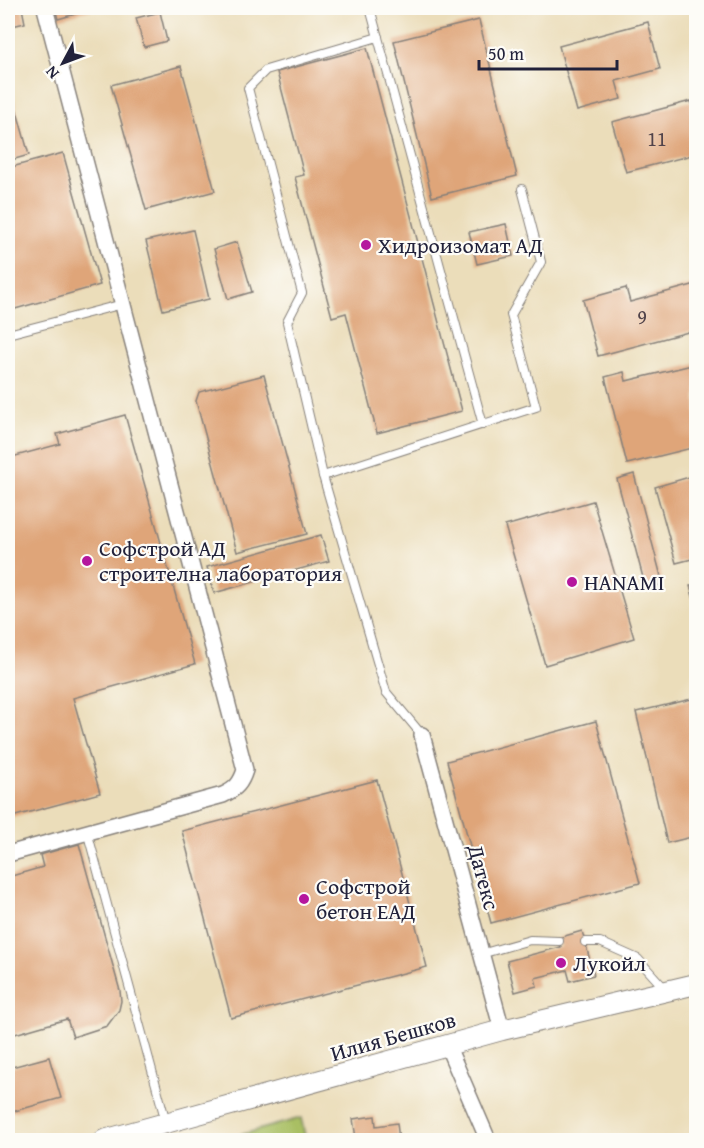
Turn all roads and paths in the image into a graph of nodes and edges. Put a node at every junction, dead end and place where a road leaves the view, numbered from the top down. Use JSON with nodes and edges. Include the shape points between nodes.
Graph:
{"nodes":[{"id":1,"x":45,"y":8,"type":"edge"},
{"id":2,"x":370,"y":8,"type":"edge"},
{"id":3,"x":378,"y":37,"type":"junction"},
{"id":4,"x":522,"y":189,"type":"dead end"},
{"id":5,"x":123,"y":304,"type":"junction"},
{"id":6,"x":8,"y":334,"type":"edge"},
{"id":7,"x":483,"y":425,"type":"junction"},
{"id":8,"x":323,"y":476,"type":"junction"},
{"id":9,"x":422,"y":735,"type":"joint"},
{"id":10,"x":87,"y":831,"type":"junction"},
{"id":11,"x":8,"y":854,"type":"edge"},
{"id":12,"x":559,"y":941,"type":"dead end"},
{"id":13,"x":585,"y":942,"type":"dead end"},
{"id":14,"x":481,"y":954,"type":"junction"},
{"id":15,"x":696,"y":984,"type":"edge"},
{"id":16,"x":667,"y":991,"type":"junction"},
{"id":17,"x":502,"y":1030,"type":"junction"},
{"id":18,"x":448,"y":1047,"type":"junction"},
{"id":19,"x":167,"y":1124,"type":"junction"},
{"id":20,"x":104,"y":1140,"type":"edge"},
{"id":21,"x":488,"y":1140,"type":"edge"}],
"edges":[{"from":1,"to":5,"type":"street"},
{"from":2,"to":3,"type":"lane"},
{"from":3,"to":7,"type":"lane"},
{"from":3,"to":8,"type":"lane","via":[[266,70],[248,88],[302,293],[287,322]]},
{"from":4,"to":7,"type":"lane","via":[[542,262],[511,315],[536,407]]},
{"from":5,"to":6,"type":"lane"},
{"from":5,"to":10,"type":"street","via":[[245,770],[241,782],[223,795]]},
{"from":7,"to":8,"type":"lane"},
{"from":8,"to":9,"type":"lane","via":[[386,692]]},
{"from":9,"to":14,"type":"street","name":"Датекс"},
{"from":10,"to":11,"type":"street"},
{"from":10,"to":19,"type":"lane"},
{"from":12,"to":14,"type":"lane","via":[[530,940]]},
{"from":13,"to":16,"type":"lane","via":[[600,942],[638,959]]},
{"from":14,"to":17,"type":"street","name":"Датекс"},
{"from":15,"to":16,"type":"street","name":"Илия Бешков"},
{"from":16,"to":17,"type":"street","name":"Илия Бешков"},
{"from":17,"to":18,"type":"street","name":"Илия Бешков"},
{"from":18,"to":19,"type":"street","name":"Илия Бешков"},
{"from":18,"to":21,"type":"street"},
{"from":19,"to":20,"type":"street","name":"Илия Бешков"}]}
